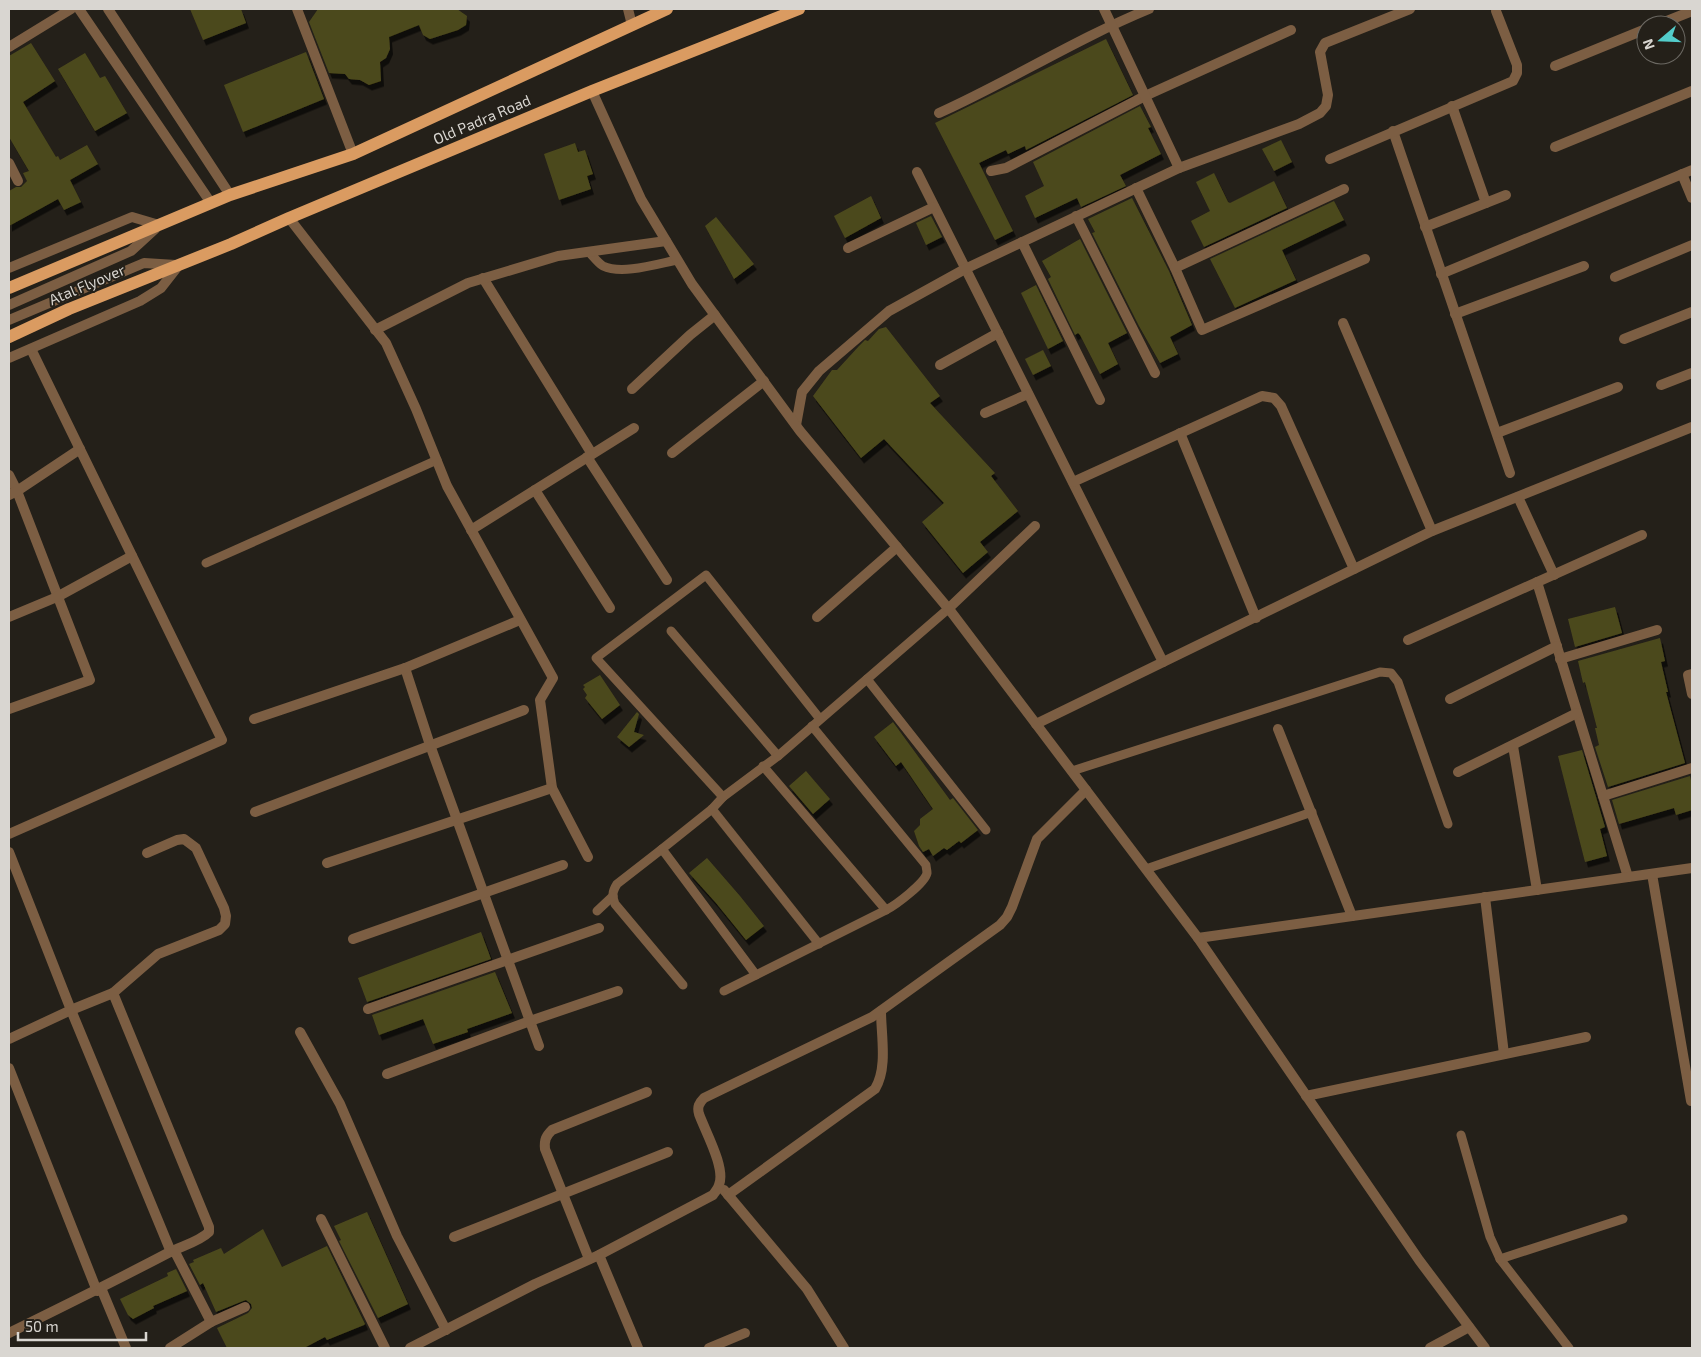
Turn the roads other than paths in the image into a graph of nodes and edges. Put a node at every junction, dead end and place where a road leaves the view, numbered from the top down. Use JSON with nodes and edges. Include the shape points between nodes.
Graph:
{"nodes":[{"id":1,"x":71,"y":9,"type":"edge"},
{"id":2,"x":79,"y":9,"type":"edge"},
{"id":3,"x":108,"y":9,"type":"edge"},
{"id":4,"x":297,"y":9,"type":"edge"},
{"id":5,"x":628,"y":9,"type":"edge"},
{"id":6,"x":667,"y":9,"type":"edge"},
{"id":7,"x":799,"y":9,"type":"edge"},
{"id":8,"x":1104,"y":9,"type":"edge"},
{"id":9,"x":1149,"y":9,"type":"edge"},
{"id":10,"x":1410,"y":9,"type":"edge"},
{"id":11,"x":1497,"y":9,"type":"edge"},
{"id":12,"x":1112,"y":24,"type":"junction"},
{"id":13,"x":632,"y":25,"type":"junction"},
{"id":14,"x":1291,"y":30,"type":"dead end"},
{"id":15,"x":1636,"y":33,"type":"edge"},
{"id":16,"x":9,"y":47,"type":"edge"},
{"id":17,"x":1555,"y":66,"type":"dead end"},
{"id":18,"x":592,"y":91,"type":"junction"},
{"id":19,"x":1692,"y":91,"type":"edge"},
{"id":20,"x":1146,"y":96,"type":"junction"},
{"id":21,"x":1452,"y":106,"type":"junction"},
{"id":22,"x":939,"y":113,"type":"dead end"},
{"id":23,"x":1393,"y":132,"type":"junction"},
{"id":24,"x":1555,"y":147,"type":"dead end"},
{"id":25,"x":353,"y":154,"type":"junction"},
{"id":26,"x":1330,"y":158,"type":"dead end"},
{"id":27,"x":9,"y":164,"type":"edge"},
{"id":28,"x":1179,"y":168,"type":"junction"},
{"id":29,"x":1692,"y":170,"type":"edge"},
{"id":30,"x":991,"y":171,"type":"dead end"},
{"id":31,"x":917,"y":172,"type":"dead end"},
{"id":32,"x":1682,"y":174,"type":"junction"},
{"id":33,"x":18,"y":181,"type":"dead end"},
{"id":34,"x":1136,"y":188,"type":"junction"},
{"id":35,"x":1344,"y":190,"type":"dead end"},
{"id":36,"x":230,"y":195,"type":"junction"},
{"id":37,"x":1506,"y":195,"type":"dead end"},
{"id":38,"x":1692,"y":198,"type":"edge"},
{"id":39,"x":211,"y":203,"type":"junction"},
{"id":40,"x":1486,"y":203,"type":"junction"},
{"id":41,"x":934,"y":207,"type":"junction"},
{"id":42,"x":1076,"y":216,"type":"junction"},
{"id":43,"x":289,"y":218,"type":"junction"},
{"id":44,"x":159,"y":225,"type":"junction"},
{"id":45,"x":1425,"y":227,"type":"junction"},
{"id":46,"x":666,"y":241,"type":"junction"},
{"id":47,"x":1022,"y":242,"type":"junction"},
{"id":48,"x":1692,"y":245,"type":"edge"},
{"id":49,"x":848,"y":248,"type":"dead end"},
{"id":50,"x":589,"y":252,"type":"junction"},
{"id":51,"x":1365,"y":259,"type":"dead end"},
{"id":52,"x":677,"y":260,"type":"junction"},
{"id":53,"x":179,"y":265,"type":"junction"},
{"id":54,"x":1584,"y":266,"type":"dead end"},
{"id":55,"x":9,"y":268,"type":"edge"},
{"id":56,"x":965,"y":268,"type":"junction"},
{"id":57,"x":1175,"y":268,"type":"junction"},
{"id":58,"x":1441,"y":274,"type":"junction"},
{"id":59,"x":1615,"y":277,"type":"dead end"},
{"id":60,"x":483,"y":278,"type":"junction"},
{"id":61,"x":9,"y":288,"type":"edge"},
{"id":62,"x":9,"y":305,"type":"edge"},
{"id":63,"x":1692,"y":312,"type":"edge"},
{"id":64,"x":1455,"y":314,"type":"junction"},
{"id":65,"x":715,"y":315,"type":"junction"},
{"id":66,"x":9,"y":320,"type":"edge"},
{"id":67,"x":1343,"y":323,"type":"dead end"},
{"id":68,"x":375,"y":330,"type":"junction"},
{"id":69,"x":998,"y":333,"type":"junction"},
{"id":70,"x":9,"y":337,"type":"edge"},
{"id":71,"x":1624,"y":339,"type":"dead end"},
{"id":72,"x":31,"y":348,"type":"junction"},
{"id":73,"x":9,"y":358,"type":"edge"},
{"id":74,"x":940,"y":365,"type":"dead end"},
{"id":75,"x":1155,"y":373,"type":"dead end"},
{"id":76,"x":1692,"y":373,"type":"edge"},
{"id":77,"x":764,"y":381,"type":"junction"},
{"id":78,"x":1661,"y":385,"type":"dead end"},
{"id":79,"x":1618,"y":386,"type":"dead end"},
{"id":80,"x":632,"y":389,"type":"dead end"},
{"id":81,"x":1028,"y":394,"type":"junction"},
{"id":82,"x":1100,"y":400,"type":"dead end"},
{"id":83,"x":986,"y":413,"type":"dead end"},
{"id":84,"x":796,"y":425,"type":"junction"},
{"id":85,"x":1692,"y":427,"type":"edge"},
{"id":86,"x":634,"y":428,"type":"dead end"},
{"id":87,"x":1180,"y":433,"type":"junction"},
{"id":88,"x":1497,"y":434,"type":"junction"},
{"id":89,"x":80,"y":449,"type":"junction"},
{"id":90,"x":672,"y":453,"type":"dead end"},
{"id":91,"x":590,"y":456,"type":"junction"},
{"id":92,"x":437,"y":460,"type":"junction"},
{"id":93,"x":1510,"y":473,"type":"dead end"},
{"id":94,"x":9,"y":475,"type":"edge"},
{"id":95,"x":1073,"y":482,"type":"junction"},
{"id":96,"x":535,"y":490,"type":"junction"},
{"id":97,"x":13,"y":493,"type":"edge"},
{"id":98,"x":1518,"y":497,"type":"junction"},
{"id":99,"x":1035,"y":526,"type":"dead end"},
{"id":100,"x":471,"y":530,"type":"junction"},
{"id":101,"x":1432,"y":531,"type":"junction"},
{"id":102,"x":1642,"y":535,"type":"dead end"},
{"id":103,"x":897,"y":547,"type":"junction"},
{"id":104,"x":132,"y":556,"type":"junction"},
{"id":105,"x":206,"y":563,"type":"dead end"},
{"id":106,"x":1354,"y":570,"type":"junction"},
{"id":107,"x":1554,"y":574,"type":"junction"},
{"id":108,"x":667,"y":580,"type":"dead end"},
{"id":109,"x":1537,"y":582,"type":"junction"},
{"id":110,"x":57,"y":596,"type":"junction"},
{"id":111,"x":610,"y":608,"type":"dead end"},
{"id":112,"x":948,"y":609,"type":"junction"},
{"id":113,"x":9,"y":617,"type":"edge"},
{"id":114,"x":817,"y":617,"type":"dead end"},
{"id":115,"x":1256,"y":618,"type":"junction"},
{"id":116,"x":520,"y":620,"type":"junction"},
{"id":117,"x":1657,"y":630,"type":"dead end"},
{"id":118,"x":671,"y":631,"type":"dead end"},
{"id":119,"x":1408,"y":640,"type":"dead end"},
{"id":120,"x":1556,"y":646,"type":"junction"},
{"id":121,"x":1560,"y":659,"type":"junction"},
{"id":122,"x":1163,"y":662,"type":"junction"},
{"id":123,"x":405,"y":668,"type":"junction"},
{"id":124,"x":1692,"y":674,"type":"edge"},
{"id":125,"x":867,"y":679,"type":"junction"},
{"id":126,"x":1692,"y":694,"type":"edge"},
{"id":127,"x":1450,"y":699,"type":"dead end"},
{"id":128,"x":9,"y":709,"type":"edge"},
{"id":129,"x":524,"y":710,"type":"dead end"},
{"id":130,"x":1577,"y":713,"type":"junction"},
{"id":131,"x":820,"y":719,"type":"junction"},
{"id":132,"x":254,"y":720,"type":"dead end"},
{"id":133,"x":1036,"y":724,"type":"junction"},
{"id":134,"x":812,"y":726,"type":"junction"},
{"id":135,"x":1278,"y":729,"type":"dead end"},
{"id":136,"x":430,"y":745,"type":"junction"},
{"id":137,"x":1513,"y":746,"type":"junction"},
{"id":138,"x":778,"y":756,"type":"junction"},
{"id":139,"x":763,"y":766,"type":"junction"},
{"id":140,"x":1692,"y":768,"type":"edge"},
{"id":141,"x":1072,"y":771,"type":"junction"},
{"id":142,"x":1458,"y":772,"type":"dead end"},
{"id":143,"x":552,"y":788,"type":"junction"},
{"id":144,"x":1086,"y":790,"type":"junction"},
{"id":145,"x":1603,"y":796,"type":"junction"},
{"id":146,"x":724,"y":797,"type":"junction"},
{"id":147,"x":712,"y":809,"type":"junction"},
{"id":148,"x":255,"y":812,"type":"dead end"},
{"id":149,"x":1312,"y":812,"type":"junction"},
{"id":150,"x":457,"y":819,"type":"junction"},
{"id":151,"x":1448,"y":824,"type":"dead end"},
{"id":152,"x":986,"y":830,"type":"dead end"},
{"id":153,"x":9,"y":834,"type":"edge"},
{"id":154,"x":662,"y":849,"type":"junction"},
{"id":155,"x":9,"y":852,"type":"edge"},
{"id":156,"x":147,"y":853,"type":"dead end"},
{"id":157,"x":588,"y":858,"type":"dead end"},
{"id":158,"x":327,"y":862,"type":"dead end"},
{"id":159,"x":563,"y":865,"type":"dead end"},
{"id":160,"x":1692,"y":868,"type":"edge"},
{"id":161,"x":1146,"y":869,"type":"junction"},
{"id":162,"x":1652,"y":874,"type":"junction"},
{"id":163,"x":1628,"y":877,"type":"junction"},
{"id":164,"x":1537,"y":890,"type":"junction"},
{"id":165,"x":484,"y":893,"type":"junction"},
{"id":166,"x":612,"y":896,"type":"junction"},
{"id":167,"x":1485,"y":897,"type":"junction"},
{"id":168,"x":886,"y":910,"type":"junction"},
{"id":169,"x":597,"y":911,"type":"dead end"},
{"id":170,"x":1352,"y":916,"type":"junction"},
{"id":171,"x":599,"y":928,"type":"dead end"},
{"id":172,"x":1198,"y":938,"type":"junction"},
{"id":173,"x":353,"y":939,"type":"dead end"},
{"id":174,"x":819,"y":944,"type":"junction"},
{"id":175,"x":508,"y":960,"type":"junction"},
{"id":176,"x":756,"y":975,"type":"junction"},
{"id":177,"x":683,"y":985,"type":"dead end"},
{"id":178,"x":618,"y":991,"type":"dead end"},
{"id":179,"x":724,"y":991,"type":"dead end"},
{"id":180,"x":113,"y":993,"type":"junction"},
{"id":181,"x":368,"y":1009,"type":"dead end"},
{"id":182,"x":71,"y":1010,"type":"junction"},
{"id":183,"x":880,"y":1011,"type":"junction"},
{"id":184,"x":530,"y":1021,"type":"junction"},
{"id":185,"x":300,"y":1032,"type":"dead end"},
{"id":186,"x":1586,"y":1037,"type":"dead end"},
{"id":187,"x":9,"y":1039,"type":"edge"},
{"id":188,"x":539,"y":1046,"type":"dead end"},
{"id":189,"x":1504,"y":1054,"type":"junction"},
{"id":190,"x":9,"y":1068,"type":"edge"},
{"id":191,"x":387,"y":1074,"type":"dead end"},
{"id":192,"x":647,"y":1092,"type":"dead end"},
{"id":193,"x":1306,"y":1096,"type":"junction"},
{"id":194,"x":1692,"y":1101,"type":"edge"},
{"id":195,"x":1461,"y":1136,"type":"dead end"},
{"id":196,"x":668,"y":1152,"type":"dead end"},
{"id":197,"x":720,"y":1185,"type":"junction"},
{"id":198,"x":563,"y":1193,"type":"junction"},
{"id":199,"x":728,"y":1195,"type":"junction"},
{"id":200,"x":321,"y":1219,"type":"dead end"},
{"id":201,"x":1623,"y":1219,"type":"dead end"},
{"id":202,"x":454,"y":1237,"type":"dead end"},
{"id":203,"x":173,"y":1251,"type":"junction"},
{"id":204,"x":599,"y":1255,"type":"junction"},
{"id":205,"x":589,"y":1259,"type":"junction"},
{"id":206,"x":1500,"y":1259,"type":"junction"},
{"id":207,"x":99,"y":1290,"type":"junction"},
{"id":208,"x":245,"y":1307,"type":"dead end"},
{"id":209,"x":211,"y":1322,"type":"junction"},
{"id":210,"x":1468,"y":1327,"type":"junction"},
{"id":211,"x":446,"y":1330,"type":"junction"},
{"id":212,"x":745,"y":1332,"type":"dead end"},
{"id":213,"x":9,"y":1333,"type":"edge"},
{"id":214,"x":126,"y":1348,"type":"edge"},
{"id":215,"x":170,"y":1348,"type":"edge"},
{"id":216,"x":385,"y":1348,"type":"edge"},
{"id":217,"x":410,"y":1348,"type":"edge"},
{"id":218,"x":638,"y":1348,"type":"edge"},
{"id":219,"x":709,"y":1348,"type":"edge"},
{"id":220,"x":844,"y":1348,"type":"edge"},
{"id":221,"x":1430,"y":1348,"type":"edge"},
{"id":222,"x":1484,"y":1348,"type":"edge"},
{"id":223,"x":1569,"y":1348,"type":"edge"}],
"edges":[{"from":1,"to":16,"type":"street"},
{"from":2,"to":39,"type":"street"},
{"from":3,"to":36,"type":"street"},
{"from":4,"to":25,"type":"street"},
{"from":5,"to":13,"type":"street"},
{"from":6,"to":13,"type":"main road","name":"Old Padra Road"},
{"from":7,"to":18,"type":"main road","name":"Old Padra Road"},
{"from":8,"to":12,"type":"street"},
{"from":9,"to":12,"type":"street"},
{"from":10,"to":28,"type":"street","via":[[1325,43],[1320,52],[1328,95],[1326,106],[1320,113]]},
{"from":11,"to":21,"type":"street","via":[[1517,73],[1512,80]]},
{"from":12,"to":20,"type":"street"},
{"from":12,"to":22,"type":"street"},
{"from":13,"to":25,"type":"main road","name":"Old Padra Road"},
{"from":14,"to":20,"type":"street"},
{"from":15,"to":17,"type":"street"},
{"from":18,"to":43,"type":"main road","name":"Old Padra Road"},
{"from":18,"to":46,"type":"street","via":[[641,199]]},
{"from":19,"to":24,"type":"street"},
{"from":20,"to":28,"type":"street"},
{"from":20,"to":30,"type":"street","via":[[1006,168]]},
{"from":21,"to":23,"type":"street"},
{"from":21,"to":40,"type":"street"},
{"from":23,"to":26,"type":"street"},
{"from":23,"to":45,"type":"street"},
{"from":25,"to":36,"type":"main road","name":"Old Padra Road"},
{"from":27,"to":33,"type":"street"},
{"from":28,"to":34,"type":"street"},
{"from":29,"to":32,"type":"street"},
{"from":31,"to":41,"type":"street"},
{"from":32,"to":38,"type":"street"},
{"from":32,"to":58,"type":"street"},
{"from":34,"to":42,"type":"street"},
{"from":34,"to":57,"type":"street"},
{"from":35,"to":57,"type":"street"},
{"from":36,"to":39,"type":"main road","name":"Old Padra Road"},
{"from":37,"to":40,"type":"street"},
{"from":39,"to":44,"type":"main road","name":"Old Padra Road"},
{"from":40,"to":45,"type":"street"},
{"from":41,"to":49,"type":"street"},
{"from":41,"to":56,"type":"street"},
{"from":42,"to":47,"type":"street"},
{"from":42,"to":75,"type":"street"},
{"from":43,"to":53,"type":"main road","name":"Old Padra Road"},
{"from":43,"to":68,"type":"street"},
{"from":44,"to":55,"type":"street","via":[[132,217]]},
{"from":44,"to":61,"type":"main road","name":"Atal Flyover"},
{"from":44,"to":62,"type":"street","via":[[131,251]]},
{"from":45,"to":58,"type":"street"},
{"from":46,"to":50,"type":"street"},
{"from":46,"to":52,"type":"street"},
{"from":47,"to":56,"type":"street"},
{"from":47,"to":82,"type":"street"},
{"from":48,"to":59,"type":"street"},
{"from":50,"to":52,"type":"lane","via":[[602,266],[620,270]]},
{"from":50,"to":60,"type":"street","via":[[558,256]]},
{"from":51,"to":57,"type":"street","via":[[1202,330]]},
{"from":52,"to":65,"type":"street"},
{"from":53,"to":66,"type":"street","via":[[144,263]]},
{"from":53,"to":70,"type":"main road","name":"Atal Flyover"},
{"from":53,"to":72,"type":"street","via":[[161,288],[140,301]]},
{"from":54,"to":64,"type":"street"},
{"from":56,"to":69,"type":"street"},
{"from":56,"to":84,"type":"street","via":[[889,310],[819,371],[802,392]]},
{"from":58,"to":64,"type":"street"},
{"from":60,"to":68,"type":"street"},
{"from":60,"to":91,"type":"street"},
{"from":63,"to":71,"type":"street"},
{"from":64,"to":88,"type":"street"},
{"from":65,"to":77,"type":"street"},
{"from":65,"to":80,"type":"street"},
{"from":67,"to":101,"type":"street"},
{"from":68,"to":92,"type":"street","via":[[386,344]]},
{"from":69,"to":74,"type":"street"},
{"from":69,"to":81,"type":"street"},
{"from":72,"to":73,"type":"street"},
{"from":72,"to":89,"type":"street"},
{"from":76,"to":78,"type":"street"},
{"from":77,"to":84,"type":"street"},
{"from":77,"to":90,"type":"street"},
{"from":79,"to":88,"type":"street"},
{"from":81,"to":83,"type":"street"},
{"from":81,"to":95,"type":"street"},
{"from":84,"to":103,"type":"street"},
{"from":85,"to":98,"type":"street"},
{"from":86,"to":91,"type":"street"},
{"from":87,"to":95,"type":"street"},
{"from":87,"to":106,"type":"street","via":[[1262,396],[1274,398],[1282,406]]},
{"from":87,"to":115,"type":"street"},
{"from":88,"to":93,"type":"street"},
{"from":89,"to":97,"type":"street"},
{"from":89,"to":104,"type":"street"},
{"from":91,"to":96,"type":"street"},
{"from":91,"to":108,"type":"street"},
{"from":92,"to":100,"type":"street"},
{"from":92,"to":105,"type":"lane"},
{"from":94,"to":97,"type":"street"},
{"from":95,"to":122,"type":"street"},
{"from":96,"to":100,"type":"street"},
{"from":96,"to":111,"type":"street"},
{"from":97,"to":110,"type":"street"},
{"from":98,"to":101,"type":"street"},
{"from":98,"to":107,"type":"street"},
{"from":99,"to":112,"type":"street"},
{"from":100,"to":116,"type":"street"},
{"from":101,"to":106,"type":"street"},
{"from":102,"to":107,"type":"street"},
{"from":103,"to":112,"type":"street"},
{"from":103,"to":114,"type":"street"},
{"from":104,"to":110,"type":"street"},
{"from":104,"to":153,"type":"street","via":[[222,740]]},
{"from":106,"to":115,"type":"street"},
{"from":107,"to":109,"type":"street"},
{"from":109,"to":119,"type":"street"},
{"from":109,"to":120,"type":"street"},
{"from":110,"to":113,"type":"street"},
{"from":110,"to":128,"type":"street","via":[[90,680]]},
{"from":112,"to":125,"type":"lane"},
{"from":112,"to":133,"type":"street"},
{"from":115,"to":122,"type":"street"},
{"from":116,"to":123,"type":"street"},
{"from":116,"to":143,"type":"street","via":[[553,678],[540,700]]},
{"from":117,"to":121,"type":"street"},
{"from":118,"to":138,"type":"lane"},
{"from":120,"to":121,"type":"street"},
{"from":120,"to":127,"type":"street"},
{"from":121,"to":130,"type":"street"},
{"from":122,"to":133,"type":"street"},
{"from":123,"to":132,"type":"street"},
{"from":123,"to":136,"type":"street"},
{"from":124,"to":126,"type":"street","via":[[1688,675]]},
{"from":125,"to":131,"type":"lane"},
{"from":125,"to":152,"type":"lane"},
{"from":129,"to":136,"type":"street"},
{"from":130,"to":137,"type":"street"},
{"from":130,"to":145,"type":"street"},
{"from":131,"to":134,"type":"lane"},
{"from":131,"to":146,"type":"lane","via":[[706,575],[596,658]]},
{"from":133,"to":141,"type":"street"},
{"from":134,"to":138,"type":"lane"},
{"from":134,"to":168,"type":"lane","via":[[926,865],[927,874],[923,880],[900,902]]},
{"from":135,"to":149,"type":"street"},
{"from":136,"to":148,"type":"street"},
{"from":136,"to":150,"type":"street"},
{"from":137,"to":142,"type":"street"},
{"from":137,"to":164,"type":"street"},
{"from":138,"to":139,"type":"lane"},
{"from":139,"to":146,"type":"lane"},
{"from":139,"to":168,"type":"lane"},
{"from":140,"to":145,"type":"street"},
{"from":141,"to":144,"type":"street"},
{"from":141,"to":151,"type":"lane","via":[[1380,672],[1390,674],[1398,682]]},
{"from":143,"to":150,"type":"street"},
{"from":143,"to":157,"type":"street"},
{"from":144,"to":161,"type":"street"},
{"from":144,"to":183,"type":"street","via":[[1037,839],[1007,917],[1000,925]]},
{"from":145,"to":163,"type":"street"},
{"from":146,"to":147,"type":"lane"},
{"from":147,"to":154,"type":"lane"},
{"from":147,"to":174,"type":"lane"},
{"from":149,"to":161,"type":"lane"},
{"from":149,"to":170,"type":"street"},
{"from":150,"to":158,"type":"street"},
{"from":150,"to":165,"type":"street"},
{"from":154,"to":166,"type":"lane","via":[[617,884]]},
{"from":154,"to":176,"type":"lane"},
{"from":155,"to":182,"type":"street"},
{"from":156,"to":180,"type":"street","via":[[184,839],[196,848],[224,908],[225,924],[219,930],[158,954]]},
{"from":159,"to":165,"type":"street"},
{"from":160,"to":162,"type":"street"},
{"from":161,"to":172,"type":"street"},
{"from":162,"to":163,"type":"street"},
{"from":162,"to":194,"type":"street"},
{"from":163,"to":164,"type":"street"},
{"from":164,"to":167,"type":"street"},
{"from":165,"to":173,"type":"street"},
{"from":165,"to":175,"type":"street"},
{"from":166,"to":169,"type":"lane"},
{"from":166,"to":177,"type":"lane","via":[[615,904]]},
{"from":167,"to":170,"type":"street"},
{"from":167,"to":189,"type":"street"},
{"from":168,"to":174,"type":"lane"},
{"from":170,"to":172,"type":"street"},
{"from":171,"to":175,"type":"street"},
{"from":172,"to":193,"type":"street"},
{"from":174,"to":176,"type":"lane"},
{"from":175,"to":181,"type":"street"},
{"from":175,"to":184,"type":"street"},
{"from":176,"to":179,"type":"lane"},
{"from":178,"to":184,"type":"street"},
{"from":180,"to":182,"type":"street"},
{"from":180,"to":203,"type":"street","via":[[209,1226],[206,1235]]},
{"from":182,"to":187,"type":"street"},
{"from":182,"to":203,"type":"street"},
{"from":183,"to":197,"type":"street","via":[[699,1103],[699,1114],[719,1166]]},
{"from":183,"to":199,"type":"street","via":[[883,1070],[875,1089]]},
{"from":184,"to":188,"type":"street"},
{"from":184,"to":191,"type":"street"},
{"from":185,"to":211,"type":"street","via":[[340,1104],[397,1236]]},
{"from":186,"to":189,"type":"street"},
{"from":189,"to":193,"type":"street"},
{"from":190,"to":207,"type":"street"},
{"from":192,"to":198,"type":"street","via":[[552,1130],[546,1136],[545,1148]]},
{"from":193,"to":210,"type":"street"},
{"from":195,"to":206,"type":"lane","via":[[1490,1237]]},
{"from":196,"to":198,"type":"street"},
{"from":197,"to":199,"type":"street"},
{"from":197,"to":204,"type":"street","via":[[713,1196]]},
{"from":198,"to":202,"type":"street"},
{"from":198,"to":205,"type":"street"},
{"from":199,"to":220,"type":"street","via":[[807,1289]]},
{"from":200,"to":216,"type":"street"},
{"from":201,"to":206,"type":"lane"},
{"from":203,"to":207,"type":"street"},
{"from":203,"to":209,"type":"street"},
{"from":204,"to":205,"type":"street"},
{"from":204,"to":218,"type":"street"},
{"from":205,"to":211,"type":"street"},
{"from":206,"to":223,"type":"lane"},
{"from":207,"to":213,"type":"street"},
{"from":207,"to":214,"type":"street"},
{"from":208,"to":209,"type":"street"},
{"from":209,"to":215,"type":"street"},
{"from":210,"to":221,"type":"street"},
{"from":210,"to":222,"type":"street"},
{"from":211,"to":217,"type":"street"},
{"from":212,"to":219,"type":"street"}]}
